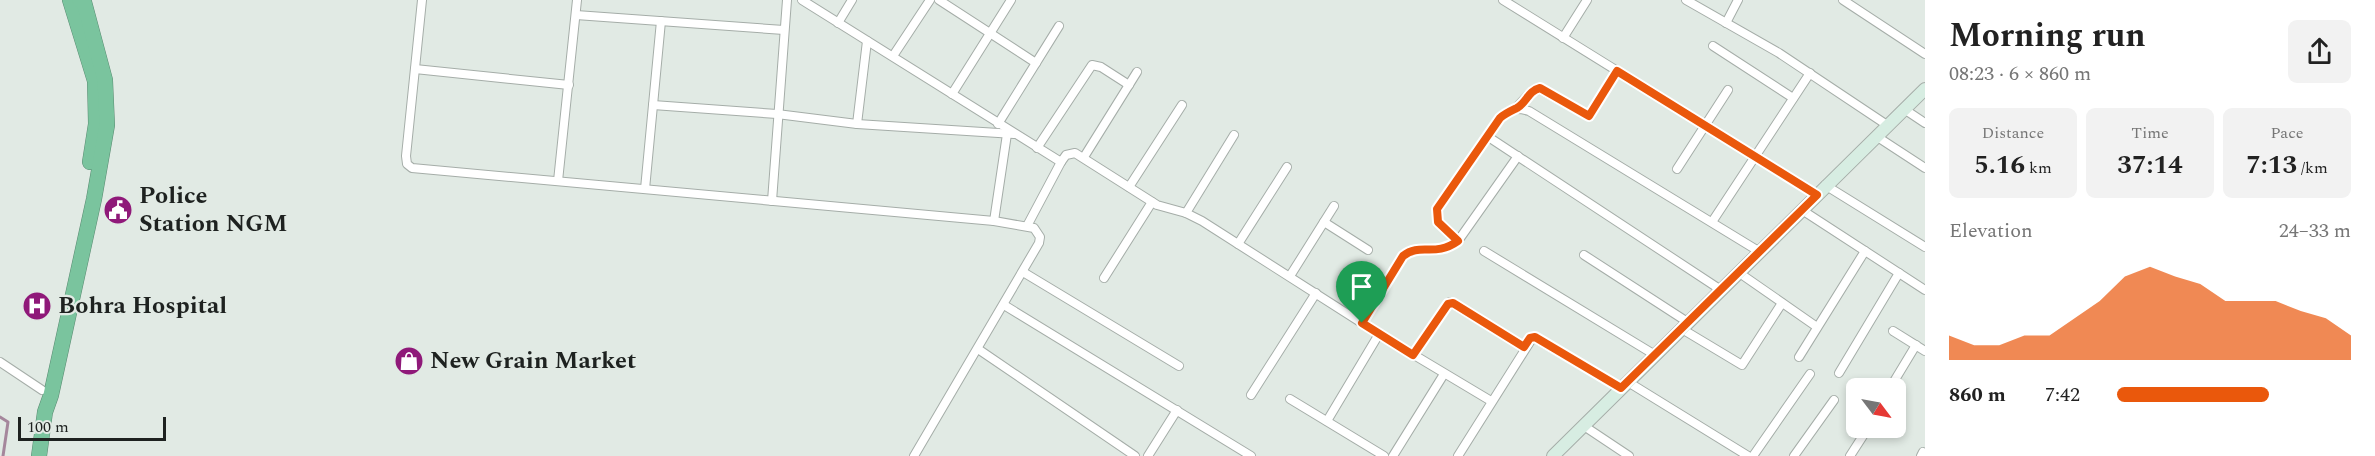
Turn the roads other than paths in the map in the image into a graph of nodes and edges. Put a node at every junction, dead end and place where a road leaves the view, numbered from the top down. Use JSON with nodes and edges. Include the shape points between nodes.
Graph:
{"nodes":[{"id":1,"x":79,"y":0,"type":"edge"},
{"id":2,"x":422,"y":0,"type":"edge"},
{"id":3,"x":577,"y":0,"type":"edge"},
{"id":4,"x":787,"y":0,"type":"edge"},
{"id":5,"x":802,"y":0,"type":"edge"},
{"id":6,"x":852,"y":0,"type":"edge"},
{"id":7,"x":930,"y":0,"type":"edge"},
{"id":8,"x":939,"y":0,"type":"edge"},
{"id":9,"x":1011,"y":0,"type":"edge"},
{"id":10,"x":1503,"y":0,"type":"edge"},
{"id":11,"x":1587,"y":0,"type":"edge"},
{"id":12,"x":1686,"y":0,"type":"edge"},
{"id":13,"x":1738,"y":0,"type":"edge"},
{"id":14,"x":1843,"y":0,"type":"edge"},
{"id":15,"x":576,"y":15,"type":"junction"},
{"id":16,"x":662,"y":21,"type":"junction"},
{"id":17,"x":838,"y":23,"type":"junction"},
{"id":18,"x":1726,"y":23,"type":"junction"},
{"id":19,"x":1059,"y":27,"type":"dead end"},
{"id":20,"x":784,"y":30,"type":"junction"},
{"id":21,"x":990,"y":32,"type":"junction"},
{"id":22,"x":1563,"y":38,"type":"junction"},
{"id":23,"x":867,"y":41,"type":"junction"},
{"id":24,"x":1713,"y":46,"type":"dead end"},
{"id":25,"x":1925,"y":54,"type":"edge"},
{"id":26,"x":893,"y":56,"type":"junction"},
{"id":27,"x":1036,"y":63,"type":"junction"},
{"id":28,"x":415,"y":69,"type":"junction"},
{"id":29,"x":1617,"y":71,"type":"junction"},
{"id":30,"x":1137,"y":72,"type":"dead end"},
{"id":31,"x":1810,"y":73,"type":"junction"},
{"id":32,"x":100,"y":80,"type":"junction"},
{"id":33,"x":569,"y":85,"type":"junction"},
{"id":34,"x":1129,"y":85,"type":"junction"},
{"id":35,"x":1925,"y":89,"type":"edge"},
{"id":36,"x":1728,"y":90,"type":"dead end"},
{"id":37,"x":952,"y":94,"type":"junction"},
{"id":38,"x":1793,"y":98,"type":"junction"},
{"id":39,"x":653,"y":105,"type":"junction"},
{"id":40,"x":1182,"y":105,"type":"dead end"},
{"id":41,"x":1518,"y":107,"type":"junction"},
{"id":42,"x":1904,"y":109,"type":"junction"},
{"id":43,"x":777,"y":114,"type":"junction"},
{"id":44,"x":1925,"y":123,"type":"edge"},
{"id":45,"x":857,"y":124,"type":"junction"},
{"id":46,"x":998,"y":124,"type":"junction"},
{"id":47,"x":1887,"y":125,"type":"junction"},
{"id":48,"x":1705,"y":126,"type":"junction"},
{"id":49,"x":1010,"y":134,"type":"junction"},
{"id":50,"x":1234,"y":135,"type":"dead end"},
{"id":51,"x":1487,"y":136,"type":"junction"},
{"id":52,"x":1875,"y":136,"type":"junction"},
{"id":53,"x":1037,"y":148,"type":"junction"},
{"id":54,"x":1518,"y":156,"type":"junction"},
{"id":55,"x":1084,"y":157,"type":"junction"},
{"id":56,"x":1754,"y":157,"type":"junction"},
{"id":57,"x":1061,"y":162,"type":"junction"},
{"id":58,"x":1287,"y":167,"type":"dead end"},
{"id":59,"x":1925,"y":168,"type":"edge"},
{"id":60,"x":1677,"y":170,"type":"dead end"},
{"id":61,"x":558,"y":181,"type":"junction"},
{"id":62,"x":1129,"y":187,"type":"junction"},
{"id":63,"x":645,"y":189,"type":"junction"},
{"id":64,"x":1821,"y":190,"type":"junction"},
{"id":65,"x":772,"y":201,"type":"junction"},
{"id":66,"x":1152,"y":202,"type":"junction"},
{"id":67,"x":1334,"y":206,"type":"dead end"},
{"id":68,"x":1802,"y":210,"type":"junction"},
{"id":69,"x":1186,"y":213,"type":"junction"},
{"id":70,"x":994,"y":221,"type":"junction"},
{"id":71,"x":1324,"y":222,"type":"junction"},
{"id":72,"x":1712,"y":222,"type":"junction"},
{"id":73,"x":1028,"y":226,"type":"junction"},
{"id":74,"x":1458,"y":241,"type":"junction"},
{"id":75,"x":1238,"y":244,"type":"junction"},
{"id":76,"x":1925,"y":247,"type":"edge"},
{"id":77,"x":1368,"y":250,"type":"dead end"},
{"id":78,"x":1484,"y":251,"type":"dead end"},
{"id":79,"x":1865,"y":251,"type":"junction"},
{"id":80,"x":1761,"y":252,"type":"junction"},
{"id":81,"x":1584,"y":255,"type":"dead end"},
{"id":82,"x":1023,"y":272,"type":"junction"},
{"id":83,"x":1738,"y":272,"type":"junction"},
{"id":84,"x":1899,"y":273,"type":"junction"},
{"id":85,"x":1290,"y":276,"type":"junction"},
{"id":86,"x":1104,"y":278,"type":"dead end"},
{"id":87,"x":1721,"y":290,"type":"junction"},
{"id":88,"x":1925,"y":290,"type":"edge"},
{"id":89,"x":1316,"y":293,"type":"junction"},
{"id":90,"x":1782,"y":303,"type":"junction"},
{"id":91,"x":1004,"y":305,"type":"junction"},
{"id":92,"x":1362,"y":323,"type":"junction"},
{"id":93,"x":1686,"y":326,"type":"junction"},
{"id":94,"x":1817,"y":327,"type":"junction"},
{"id":95,"x":1893,"y":331,"type":"dead end"},
{"id":96,"x":1379,"y":334,"type":"junction"},
{"id":97,"x":1916,"y":345,"type":"junction"},
{"id":98,"x":1524,"y":347,"type":"junction"},
{"id":99,"x":978,"y":349,"type":"junction"},
{"id":100,"x":1925,"y":351,"type":"edge"},
{"id":101,"x":1413,"y":355,"type":"junction"},
{"id":102,"x":1655,"y":355,"type":"junction"},
{"id":103,"x":1799,"y":357,"type":"dead end"},
{"id":104,"x":0,"y":362,"type":"edge"},
{"id":105,"x":1179,"y":366,"type":"dead end"},
{"id":106,"x":1839,"y":373,"type":"dead end"},
{"id":107,"x":1443,"y":374,"type":"junction"},
{"id":108,"x":1810,"y":374,"type":"dead end"},
{"id":109,"x":1896,"y":378,"type":"edge"},
{"id":110,"x":1624,"y":385,"type":"junction"},
{"id":111,"x":42,"y":390,"type":"junction"},
{"id":112,"x":1251,"y":395,"type":"dead end"},
{"id":113,"x":1290,"y":399,"type":"dead end"},
{"id":114,"x":1834,"y":400,"type":"dead end"},
{"id":115,"x":1491,"y":401,"type":"junction"},
{"id":116,"x":1177,"y":410,"type":"junction"},
{"id":117,"x":45,"y":412,"type":"junction"},
{"id":118,"x":1327,"y":421,"type":"junction"},
{"id":119,"x":1584,"y":426,"type":"junction"},
{"id":120,"x":1862,"y":438,"type":"edge"},
{"id":121,"x":1736,"y":453,"type":"edge"},
{"id":122,"x":39,"y":456,"type":"edge"},
{"id":123,"x":914,"y":456,"type":"edge"},
{"id":124,"x":1135,"y":456,"type":"edge"},
{"id":125,"x":1148,"y":456,"type":"edge"},
{"id":126,"x":1251,"y":456,"type":"edge"},
{"id":127,"x":1384,"y":456,"type":"edge"},
{"id":128,"x":1393,"y":456,"type":"edge"},
{"id":129,"x":1458,"y":456,"type":"edge"},
{"id":130,"x":1554,"y":456,"type":"edge"},
{"id":131,"x":1629,"y":456,"type":"edge"},
{"id":132,"x":1748,"y":456,"type":"edge"},
{"id":133,"x":1753,"y":456,"type":"edge"},
{"id":134,"x":1794,"y":456,"type":"edge"},
{"id":135,"x":1850,"y":456,"type":"edge"}],
"edges":[{"from":1,"to":32,"type":"highway"},
{"from":2,"to":28,"type":"street"},
{"from":3,"to":15,"type":"street"},
{"from":4,"to":20,"type":"street"},
{"from":5,"to":17,"type":"street"},
{"from":6,"to":17,"type":"street"},
{"from":7,"to":26,"type":"street"},
{"from":8,"to":21,"type":"street"},
{"from":9,"to":21,"type":"street"},
{"from":10,"to":22,"type":"street"},
{"from":11,"to":22,"type":"street"},
{"from":12,"to":18,"type":"street"},
{"from":13,"to":18,"type":"street"},
{"from":14,"to":25,"type":"street"},
{"from":15,"to":16,"type":"street"},
{"from":15,"to":33,"type":"street"},
{"from":16,"to":20,"type":"street"},
{"from":16,"to":39,"type":"street"},
{"from":17,"to":23,"type":"street"},
{"from":18,"to":31,"type":"street"},
{"from":19,"to":27,"type":"street"},
{"from":20,"to":43,"type":"street"},
{"from":21,"to":27,"type":"street"},
{"from":21,"to":37,"type":"street"},
{"from":22,"to":29,"type":"street"},
{"from":23,"to":26,"type":"street"},
{"from":23,"to":45,"type":"street"},
{"from":24,"to":38,"type":"street"},
{"from":26,"to":37,"type":"street"},
{"from":27,"to":46,"type":"street"},
{"from":28,"to":33,"type":"street"},
{"from":28,"to":61,"type":"street","via":[[407,164],[419,169]]},
{"from":29,"to":41,"type":"street","via":[[1589,116],[1540,88]]},
{"from":29,"to":48,"type":"street"},
{"from":30,"to":34,"type":"street"},
{"from":31,"to":38,"type":"street"},
{"from":31,"to":47,"type":"street"},
{"from":32,"to":111,"type":"highway","via":[[86,186]]},
{"from":32,"to":117,"type":"highway","via":[[106,125],[94,199]]},
{"from":33,"to":61,"type":"street"},
{"from":34,"to":53,"type":"street","via":[[1092,65]]},
{"from":34,"to":55,"type":"street"},
{"from":35,"to":42,"type":"street"},
{"from":36,"to":48,"type":"street"},
{"from":37,"to":46,"type":"street"},
{"from":38,"to":56,"type":"street"},
{"from":39,"to":43,"type":"street"},
{"from":39,"to":63,"type":"street"},
{"from":40,"to":62,"type":"street"},
{"from":41,"to":51,"type":"street","via":[[1500,118]]},
{"from":41,"to":72,"type":"street"},
{"from":42,"to":44,"type":"street"},
{"from":42,"to":47,"type":"street"},
{"from":43,"to":45,"type":"street"},
{"from":43,"to":65,"type":"street"},
{"from":45,"to":49,"type":"street"},
{"from":46,"to":49,"type":"street"},
{"from":47,"to":52,"type":"street"},
{"from":48,"to":56,"type":"street"},
{"from":48,"to":60,"type":"street"},
{"from":49,"to":53,"type":"street"},
{"from":49,"to":70,"type":"street"},
{"from":50,"to":69,"type":"street"},
{"from":51,"to":54,"type":"street"},
{"from":51,"to":74,"type":"street","via":[[1437,209],[1438,222]]},
{"from":52,"to":59,"type":"street"},
{"from":52,"to":64,"type":"street"},
{"from":53,"to":57,"type":"street"},
{"from":54,"to":74,"type":"street"},
{"from":54,"to":87,"type":"street"},
{"from":55,"to":57,"type":"street","via":[[1071,153]]},
{"from":55,"to":62,"type":"street"},
{"from":56,"to":64,"type":"street"},
{"from":56,"to":72,"type":"street"},
{"from":57,"to":73,"type":"street"},
{"from":58,"to":75,"type":"street"},
{"from":61,"to":63,"type":"street"},
{"from":62,"to":66,"type":"street"},
{"from":63,"to":65,"type":"street"},
{"from":64,"to":68,"type":"street"},
{"from":64,"to":76,"type":"street"},
{"from":65,"to":70,"type":"street"},
{"from":66,"to":69,"type":"street"},
{"from":66,"to":86,"type":"street"},
{"from":67,"to":71,"type":"street"},
{"from":68,"to":79,"type":"street"},
{"from":68,"to":80,"type":"street"},
{"from":69,"to":75,"type":"street"},
{"from":70,"to":73,"type":"street"},
{"from":71,"to":77,"type":"street"},
{"from":71,"to":85,"type":"street"},
{"from":72,"to":80,"type":"street"},
{"from":73,"to":82,"type":"street","via":[[1040,237]]},
{"from":74,"to":92,"type":"street","via":[[1446,249],[1410,251],[1403,256]]},
{"from":75,"to":85,"type":"street"},
{"from":78,"to":102,"type":"street"},
{"from":79,"to":84,"type":"street"},
{"from":79,"to":94,"type":"street"},
{"from":80,"to":83,"type":"street"},
{"from":81,"to":93,"type":"street"},
{"from":82,"to":91,"type":"street"},
{"from":82,"to":105,"type":"street"},
{"from":83,"to":87,"type":"street"},
{"from":83,"to":90,"type":"street"},
{"from":84,"to":88,"type":"street"},
{"from":84,"to":106,"type":"street"},
{"from":85,"to":89,"type":"street"},
{"from":87,"to":93,"type":"street"},
{"from":89,"to":92,"type":"street"},
{"from":89,"to":112,"type":"street"},
{"from":90,"to":93,"type":"street","via":[[1742,365]]},
{"from":90,"to":94,"type":"street"},
{"from":91,"to":99,"type":"street"},
{"from":91,"to":116,"type":"street"},
{"from":92,"to":96,"type":"street"},
{"from":93,"to":102,"type":"street"},
{"from":94,"to":103,"type":"street"},
{"from":95,"to":97,"type":"street"},
{"from":96,"to":101,"type":"street"},
{"from":96,"to":118,"type":"street"},
{"from":97,"to":100,"type":"street"},
{"from":97,"to":109,"type":"street"},
{"from":98,"to":101,"type":"street","via":[[1450,302]]},
{"from":98,"to":110,"type":"street","via":[[1535,337]]},
{"from":98,"to":115,"type":"street"},
{"from":99,"to":123,"type":"street"},
{"from":99,"to":124,"type":"street"},
{"from":101,"to":107,"type":"street"},
{"from":102,"to":110,"type":"street"},
{"from":104,"to":111,"type":"street"},
{"from":107,"to":115,"type":"street"},
{"from":107,"to":128,"type":"street"},
{"from":108,"to":133,"type":"street"},
{"from":110,"to":119,"type":"street"},
{"from":110,"to":121,"type":"street"},
{"from":111,"to":117,"type":"highway"},
{"from":113,"to":118,"type":"street"},
{"from":114,"to":134,"type":"street"},
{"from":115,"to":129,"type":"street"},
{"from":116,"to":125,"type":"street"},
{"from":116,"to":126,"type":"street"},
{"from":117,"to":122,"type":"highway"},
{"from":118,"to":127,"type":"street"},
{"from":119,"to":130,"type":"street"},
{"from":119,"to":131,"type":"street"},
{"from":120,"to":135,"type":"street"},
{"from":121,"to":132,"type":"street"}]}
